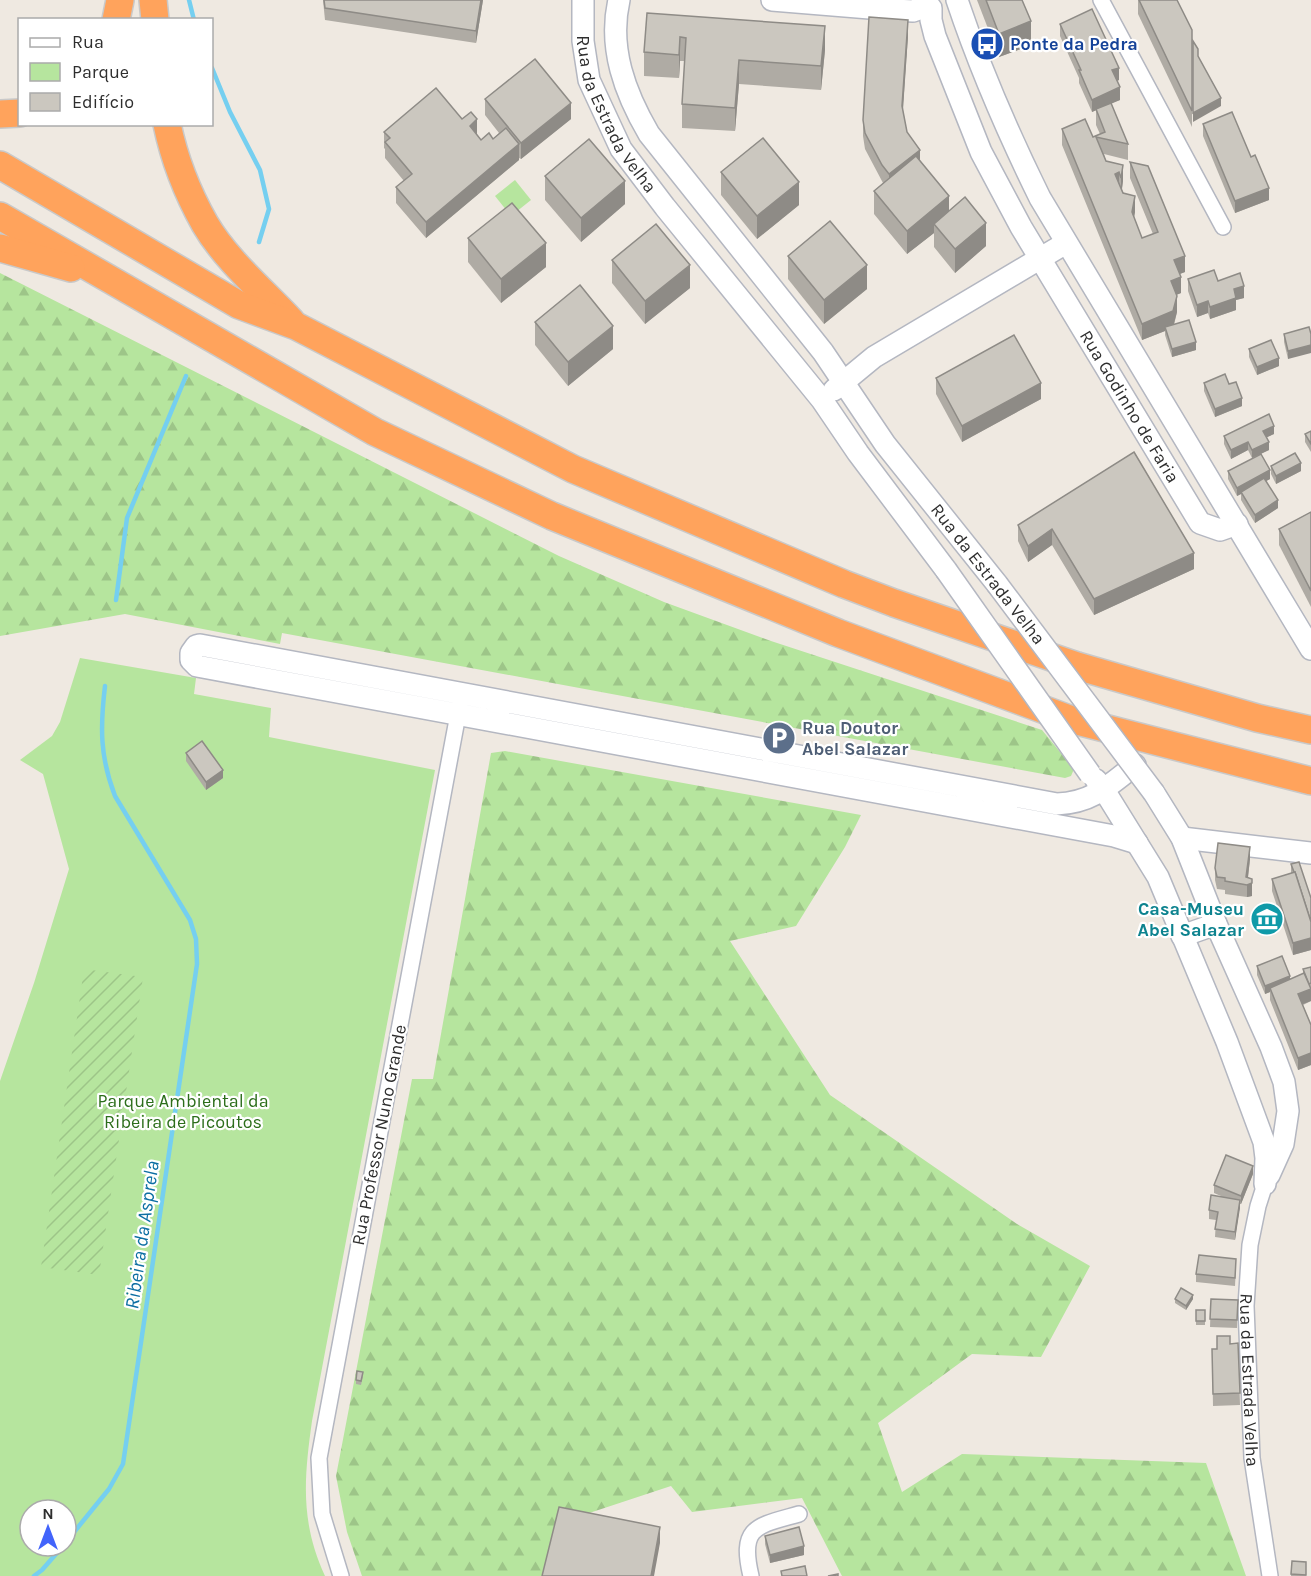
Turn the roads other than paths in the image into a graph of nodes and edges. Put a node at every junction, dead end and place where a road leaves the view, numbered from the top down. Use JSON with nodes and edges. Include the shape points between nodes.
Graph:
{"nodes":[{"id":1,"x":120,"y":0,"type":"edge"},
{"id":2,"x":153,"y":0,"type":"edge"},
{"id":3,"x":583,"y":0,"type":"edge"},
{"id":4,"x":619,"y":0,"type":"edge"},
{"id":5,"x":772,"y":0,"type":"edge"},
{"id":6,"x":955,"y":0,"type":"edge"},
{"id":7,"x":1101,"y":0,"type":"edge"},
{"id":8,"x":927,"y":4,"type":"edge"},
{"id":9,"x":116,"y":18,"type":"edge"},
{"id":10,"x":155,"y":18,"type":"edge"},
{"id":11,"x":18,"y":113,"type":"edge"},
{"id":12,"x":0,"y":114,"type":"edge"},
{"id":13,"x":166,"y":126,"type":"edge"},
{"id":14,"x":0,"y":165,"type":"edge"},
{"id":15,"x":699,"y":196,"type":"junction"},
{"id":16,"x":0,"y":216,"type":"edge"},
{"id":17,"x":674,"y":217,"type":"junction"},
{"id":18,"x":1222,"y":227,"type":"dead end"},
{"id":19,"x":1066,"y":243,"type":"junction"},
{"id":20,"x":0,"y":248,"type":"edge"},
{"id":21,"x":1039,"y":258,"type":"junction"},
{"id":22,"x":102,"y":275,"type":"junction"},
{"id":23,"x":296,"y":326,"type":"junction"},
{"id":24,"x":844,"y":381,"type":"junction"},
{"id":25,"x":822,"y":400,"type":"junction"},
{"id":26,"x":1237,"y":524,"type":"junction"},
{"id":27,"x":1311,"y":649,"type":"edge"},
{"id":28,"x":462,"y":693,"type":"junction"},
{"id":29,"x":459,"y":714,"type":"junction"},
{"id":30,"x":1311,"y":730,"type":"edge"},
{"id":31,"x":1135,"y":765,"type":"junction"},
{"id":32,"x":1311,"y":781,"type":"edge"},
{"id":33,"x":1109,"y":786,"type":"junction"},
{"id":34,"x":1182,"y":838,"type":"junction"},
{"id":35,"x":1137,"y":843,"type":"junction"},
{"id":36,"x":1311,"y":853,"type":"edge"},
{"id":37,"x":1216,"y":924,"type":"junction"},
{"id":38,"x":1182,"y":936,"type":"junction"},
{"id":39,"x":1265,"y":1184,"type":"junction"},
{"id":40,"x":799,"y":1514,"type":"dead end"},
{"id":41,"x":341,"y":1576,"type":"edge"},
{"id":42,"x":751,"y":1576,"type":"edge"},
{"id":43,"x":1270,"y":1576,"type":"edge"}],
"edges":[{"from":1,"to":9,"type":"highway"},
{"from":2,"to":10,"type":"highway"},
{"from":3,"to":17,"type":"street","name":"Rua da Estrada Velha","via":[[583,41],[589,80],[621,149]]},
{"from":4,"to":15,"type":"street","name":"Rua da Estrada Velha","via":[[616,44],[621,74],[633,106],[649,134]]},
{"from":5,"to":8,"type":"street","via":[[894,10],[913,10]]},
{"from":6,"to":8,"type":"street","name":"Rua Godinho de Faria","via":[[939,9]]},
{"from":6,"to":19,"type":"street","name":"Rua Godinho de Faria","via":[[1007,133]]},
{"from":7,"to":18,"type":"street"},
{"from":8,"to":21,"type":"street","name":"Rua Godinho de Faria","via":[[935,36],[981,152]]},
{"from":11,"to":12,"type":"highway"},
{"from":13,"to":23,"type":"highway","via":[[171,147],[205,224]]},
{"from":14,"to":23,"type":"highway","via":[[239,305]]},
{"from":15,"to":17,"type":"street"},
{"from":15,"to":24,"type":"street","name":"Rua da Estrada Velha"},
{"from":16,"to":22,"type":"highway"},
{"from":17,"to":25,"type":"street","name":"Rua da Estrada Velha"},
{"from":19,"to":21,"type":"street"},
{"from":19,"to":26,"type":"street","name":"Rua Godinho de Faria"},
{"from":20,"to":22,"type":"highway"},
{"from":21,"to":24,"type":"street","via":[[874,357]]},
{"from":21,"to":26,"type":"street","name":"Rua Godinho de Faria","via":[[1200,523],[1220,530]]},
{"from":22,"to":32,"type":"highway","via":[[375,432],[552,516],[838,633],[1069,719]]},
{"from":23,"to":30,"type":"highway","via":[[573,469],[844,584],[1077,666]]},
{"from":24,"to":25,"type":"street"},
{"from":24,"to":31,"type":"street","name":"Rua da Estrada Velha","bridge":true,"via":[[885,444]]},
{"from":25,"to":33,"type":"street","name":"Rua da Estrada Velha","bridge":true,"via":[[1090,774]]},
{"from":26,"to":27,"type":"street","name":"Rua Godinho de Faria"},
{"from":28,"to":29,"type":"street","name":"Rua Professor Nuno Grande"},
{"from":28,"to":29,"type":"street","via":[[200,645],[191,653],[196,666]]},
{"from":28,"to":33,"type":"street","via":[[1057,804],[1074,803]]},
{"from":29,"to":35,"type":"street"},
{"from":29,"to":41,"type":"street","name":"Rua Professor Nuno Grande","via":[[319,1458],[322,1514]]},
{"from":31,"to":33,"type":"street"},
{"from":31,"to":34,"type":"street","name":"Rua da Estrada Velha","bridge":true},
{"from":33,"to":35,"type":"street","name":"Rua da Estrada Velha"},
{"from":34,"to":36,"type":"street"},
{"from":34,"to":37,"type":"street","name":"Rua da Estrada Velha"},
{"from":35,"to":38,"type":"street","name":"Rua da Estrada Velha","via":[[1158,877]]},
{"from":37,"to":38,"type":"street"},
{"from":37,"to":39,"type":"street","name":"Rua da Estrada Velha","via":[[1284,1082],[1288,1111],[1282,1144]]},
{"from":38,"to":39,"type":"street","name":"Rua da Estrada Velha","via":[[1264,1142]]},
{"from":39,"to":43,"type":"street","name":"Rua da Estrada Velha","via":[[1250,1245],[1246,1306],[1252,1458]]},
{"from":40,"to":42,"type":"street","via":[[762,1524],[749,1536],[746,1555]]}]}
